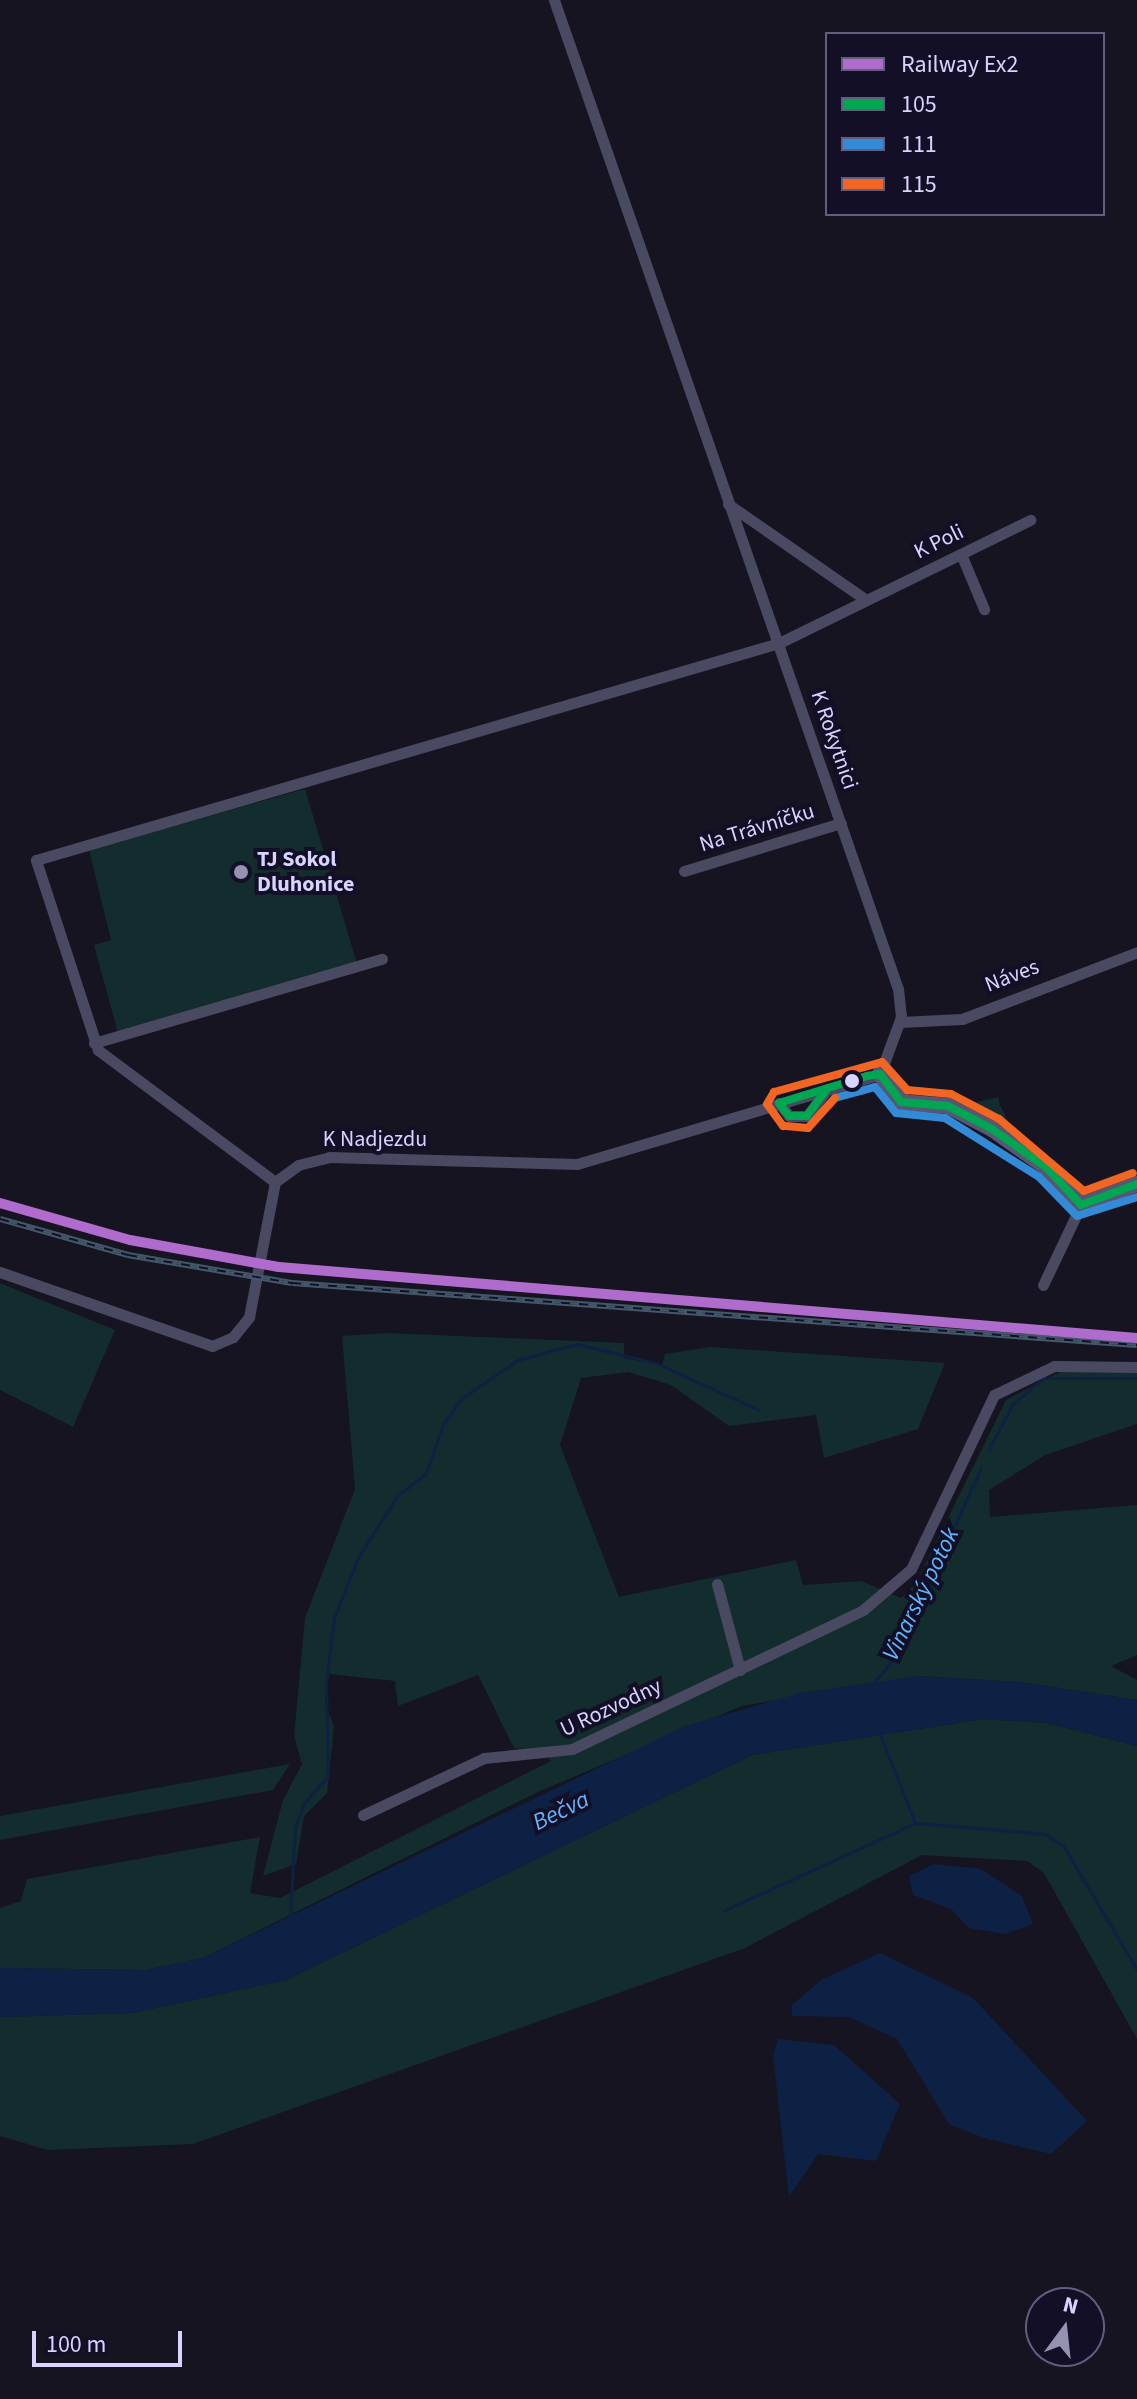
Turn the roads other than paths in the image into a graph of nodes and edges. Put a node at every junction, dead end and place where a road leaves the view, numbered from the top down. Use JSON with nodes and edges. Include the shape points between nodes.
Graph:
{"nodes":[{"id":1,"x":554,"y":0,"type":"edge"},
{"id":2,"x":728,"y":504,"type":"junction"},
{"id":3,"x":1030,"y":520,"type":"dead end"},
{"id":4,"x":961,"y":554,"type":"junction"},
{"id":5,"x":866,"y":600,"type":"junction"},
{"id":6,"x":984,"y":609,"type":"dead end"},
{"id":7,"x":779,"y":643,"type":"junction"},
{"id":8,"x":841,"y":823,"type":"junction"},
{"id":9,"x":684,"y":871,"type":"dead end"},
{"id":10,"x":1137,"y":952,"type":"edge"},
{"id":11,"x":382,"y":959,"type":"dead end"},
{"id":12,"x":900,"y":1022,"type":"junction"},
{"id":13,"x":94,"y":1043,"type":"junction"},
{"id":14,"x":880,"y":1074,"type":"junction"},
{"id":15,"x":827,"y":1089,"type":"junction"},
{"id":16,"x":779,"y":1103,"type":"junction"},
{"id":17,"x":275,"y":1182,"type":"junction"},
{"id":18,"x":1137,"y":1184,"type":"edge"},
{"id":19,"x":1081,"y":1205,"type":"junction"},
{"id":20,"x":0,"y":1272,"type":"edge"},
{"id":21,"x":1043,"y":1285,"type":"dead end"},
{"id":22,"x":1137,"y":1367,"type":"edge"},
{"id":23,"x":717,"y":1584,"type":"dead end"},
{"id":24,"x":740,"y":1670,"type":"junction"},
{"id":25,"x":363,"y":1815,"type":"dead end"}],
"edges":[{"from":1,"to":2,"type":"street","name":"K Rokytnici"},
{"from":2,"to":5,"type":"street","via":[[811,569]]},
{"from":2,"to":7,"type":"street","name":"K Rokytnici"},
{"from":3,"to":4,"type":"street","name":"K Poli"},
{"from":4,"to":5,"type":"street","name":"K Poli"},
{"from":4,"to":6,"type":"street"},
{"from":5,"to":7,"type":"street","name":"K Poli"},
{"from":7,"to":8,"type":"street","name":"K Rokytnici"},
{"from":7,"to":13,"type":"street","name":"K Poli","via":[[36,860]]},
{"from":8,"to":9,"type":"street","name":"Na Trávníčku"},
{"from":8,"to":12,"type":"street","name":"K Rokytnici","via":[[898,989]]},
{"from":10,"to":12,"type":"street","name":"Náves","via":[[962,1019]]},
{"from":11,"to":13,"type":"street"},
{"from":12,"to":14,"type":"street","name":"K Rokytnici"},
{"from":13,"to":17,"type":"street","via":[[127,1078]]},
{"from":14,"to":15,"type":"street","name":"K Nadjezdu"},
{"from":14,"to":19,"type":"street","via":[[901,1102],[948,1106],[992,1129],[1047,1168]]},
{"from":15,"to":16,"type":"street","name":"K Nadjezdu"},
{"from":15,"to":16,"type":"street","via":[[807,1116],[789,1116]]},
{"from":16,"to":17,"type":"street","name":"K Nadjezdu","via":[[577,1164],[329,1157],[298,1165]]},
{"from":17,"to":20,"type":"street","via":[[254,1299],[239,1332],[204,1346]]},
{"from":18,"to":19,"type":"street"},
{"from":19,"to":21,"type":"street"},
{"from":22,"to":24,"type":"street","name":"U Rozvodny","via":[[1045,1369],[994,1395],[903,1579],[863,1610]]},
{"from":23,"to":24,"type":"street"},
{"from":24,"to":25,"type":"street","name":"U Rozvodny","via":[[563,1752],[484,1758]]}]}
